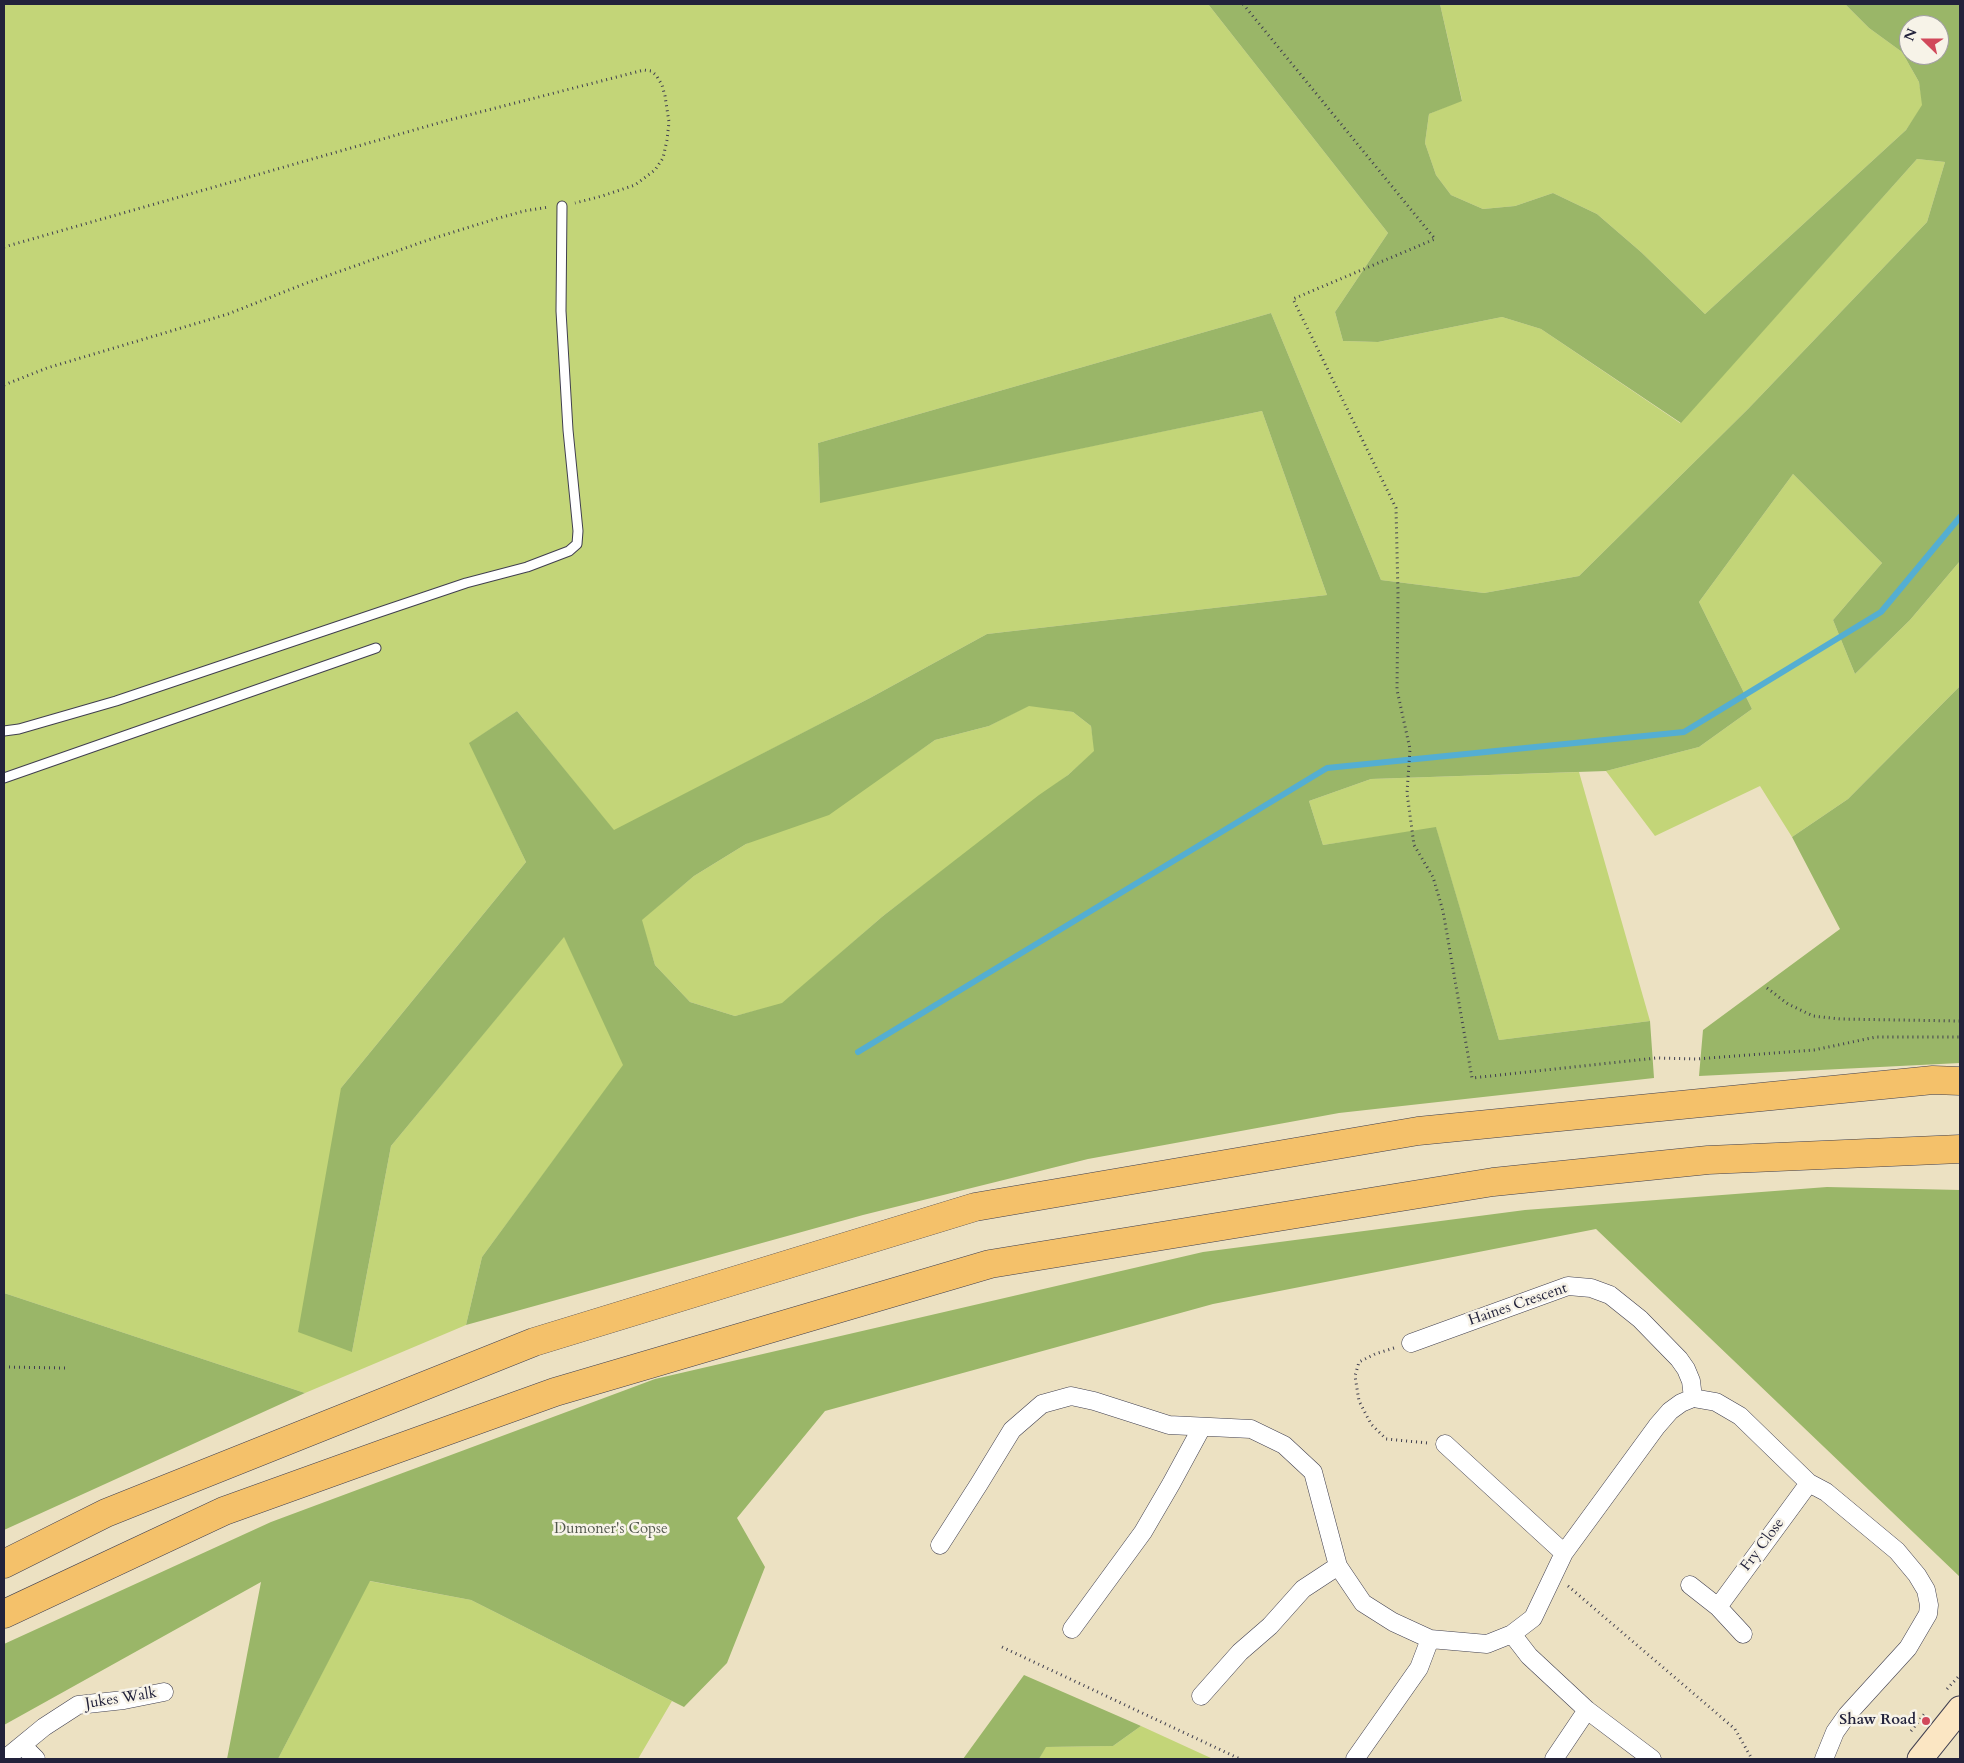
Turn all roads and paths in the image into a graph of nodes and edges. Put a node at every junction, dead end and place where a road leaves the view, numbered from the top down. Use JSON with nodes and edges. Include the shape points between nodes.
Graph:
{"nodes":[{"id":1,"x":1243,"y":4,"type":"edge"},
{"id":2,"x":562,"y":206,"type":"junction"},
{"id":3,"x":4,"y":247,"type":"edge"},
{"id":4,"x":4,"y":385,"type":"edge"},
{"id":5,"x":376,"y":648,"type":"dead end"},
{"id":6,"x":4,"y":732,"type":"edge"},
{"id":7,"x":4,"y":778,"type":"edge"},
{"id":8,"x":1767,"y":988,"type":"dead end"},
{"id":9,"x":1960,"y":1021,"type":"edge"},
{"id":10,"x":1960,"y":1037,"type":"edge"},
{"id":11,"x":1960,"y":1081,"type":"edge"},
{"id":12,"x":1960,"y":1150,"type":"edge"},
{"id":13,"x":1411,"y":1343,"type":"joint"},
{"id":14,"x":4,"y":1367,"type":"edge"},
{"id":15,"x":66,"y":1368,"type":"dead end"},
{"id":16,"x":1693,"y":1398,"type":"junction"},
{"id":17,"x":1202,"y":1427,"type":"junction"},
{"id":18,"x":1446,"y":1444,"type":"joint"},
{"id":19,"x":1810,"y":1484,"type":"junction"},
{"id":20,"x":940,"y":1545,"type":"dead end"},
{"id":21,"x":1564,"y":1553,"type":"junction"},
{"id":22,"x":4,"y":1564,"type":"edge"},
{"id":23,"x":1338,"y":1566,"type":"junction"},
{"id":24,"x":1554,"y":1574,"type":"junction"},
{"id":25,"x":1690,"y":1585,"type":"dead end"},
{"id":26,"x":1718,"y":1607,"type":"junction"},
{"id":27,"x":4,"y":1614,"type":"edge"},
{"id":28,"x":1072,"y":1629,"type":"dead end"},
{"id":29,"x":1512,"y":1634,"type":"junction"},
{"id":30,"x":1743,"y":1634,"type":"dead end"},
{"id":31,"x":1430,"y":1639,"type":"junction"},
{"id":32,"x":1002,"y":1647,"type":"dead end"},
{"id":33,"x":164,"y":1692,"type":"dead end"},
{"id":34,"x":1201,"y":1696,"type":"dead end"},
{"id":35,"x":1960,"y":1709,"type":"edge"},
{"id":36,"x":1587,"y":1710,"type":"junction"},
{"id":37,"x":22,"y":1745,"type":"junction"},
{"id":38,"x":5,"y":1759,"type":"edge"},
{"id":39,"x":36,"y":1759,"type":"edge"},
{"id":40,"x":1240,"y":1759,"type":"edge"},
{"id":41,"x":1355,"y":1759,"type":"edge"},
{"id":42,"x":1554,"y":1759,"type":"edge"},
{"id":43,"x":1652,"y":1759,"type":"edge"},
{"id":44,"x":1752,"y":1759,"type":"edge"},
{"id":45,"x":1824,"y":1759,"type":"edge"},
{"id":46,"x":1920,"y":1759,"type":"edge"}],
"edges":[{"from":1,"to":10,"type":"path","via":[[1436,238],[1294,299],[1396,508],[1397,690],[1410,750],[1407,793],[1414,845],[1433,877],[1443,911],[1472,1078],[1656,1058],[1696,1059],[1814,1050],[1876,1036]]},
{"from":2,"to":3,"type":"path","via":[[635,185],[655,170],[663,158],[668,140],[665,96],[662,85],[651,71],[644,70],[449,120]]},
{"from":2,"to":4,"type":"path","via":[[524,211],[456,231],[228,314],[47,368]]},
{"from":2,"to":6,"type":"lane","via":[[561,311],[577,544],[569,551],[527,567],[466,584],[116,702]]},
{"from":5,"to":7,"type":"lane"},
{"from":8,"to":9,"type":"path","via":[[1788,1004],[1813,1016]]},
{"from":11,"to":22,"type":"highway","via":[[1933,1080],[1418,1131],[976,1207],[534,1342],[106,1513]]},
{"from":12,"to":27,"type":"highway","via":[[1708,1160],[1493,1182],[990,1264],[555,1392],[224,1511]]},
{"from":13,"to":16,"type":"street","name":"Haines Crescent","via":[[1568,1286],[1590,1288],[1610,1295],[1640,1319],[1679,1359],[1691,1381]]},
{"from":13,"to":18,"type":"path","via":[[1359,1362],[1355,1376],[1359,1400],[1371,1424],[1386,1439]]},
{"from":14,"to":15,"type":"path"},
{"from":16,"to":19,"type":"street","via":[[1716,1402],[1740,1416]]},
{"from":16,"to":21,"type":"street","via":[[1670,1411],[1657,1426]]},
{"from":17,"to":20,"type":"street","via":[[1169,1425],[1071,1396],[1042,1404],[1012,1430]]},
{"from":17,"to":23,"type":"street","via":[[1251,1429],[1284,1446],[1313,1472]]},
{"from":17,"to":28,"type":"street","via":[[1143,1532]]},
{"from":18,"to":21,"type":"street"},
{"from":19,"to":26,"type":"street","name":"Fry Close"},
{"from":19,"to":45,"type":"street","via":[[1826,1492],[1897,1551],[1918,1575],[1926,1590],[1929,1606],[1928,1614],[1908,1648],[1847,1715],[1835,1732]]},
{"from":21,"to":24,"type":"street"},
{"from":23,"to":31,"type":"street","via":[[1363,1602],[1393,1622]]},
{"from":23,"to":34,"type":"street","via":[[1303,1589]]},
{"from":24,"to":29,"type":"street","via":[[1533,1618]]},
{"from":24,"to":44,"type":"path","via":[[1735,1729]]},
{"from":25,"to":26,"type":"street"},
{"from":26,"to":30,"type":"street"},
{"from":29,"to":31,"type":"street","via":[[1487,1644]]},
{"from":29,"to":36,"type":"street","via":[[1529,1656]]},
{"from":31,"to":41,"type":"street","via":[[1419,1668]]},
{"from":32,"to":40,"type":"path"},
{"from":33,"to":37,"type":"street","name":"Jukes Walk","via":[[78,1705]]},
{"from":35,"to":46,"type":"main road"},
{"from":36,"to":42,"type":"street"},
{"from":36,"to":43,"type":"street"},
{"from":37,"to":38,"type":"street","name":"Jukes Walk"},
{"from":37,"to":39,"type":"street"}]}
